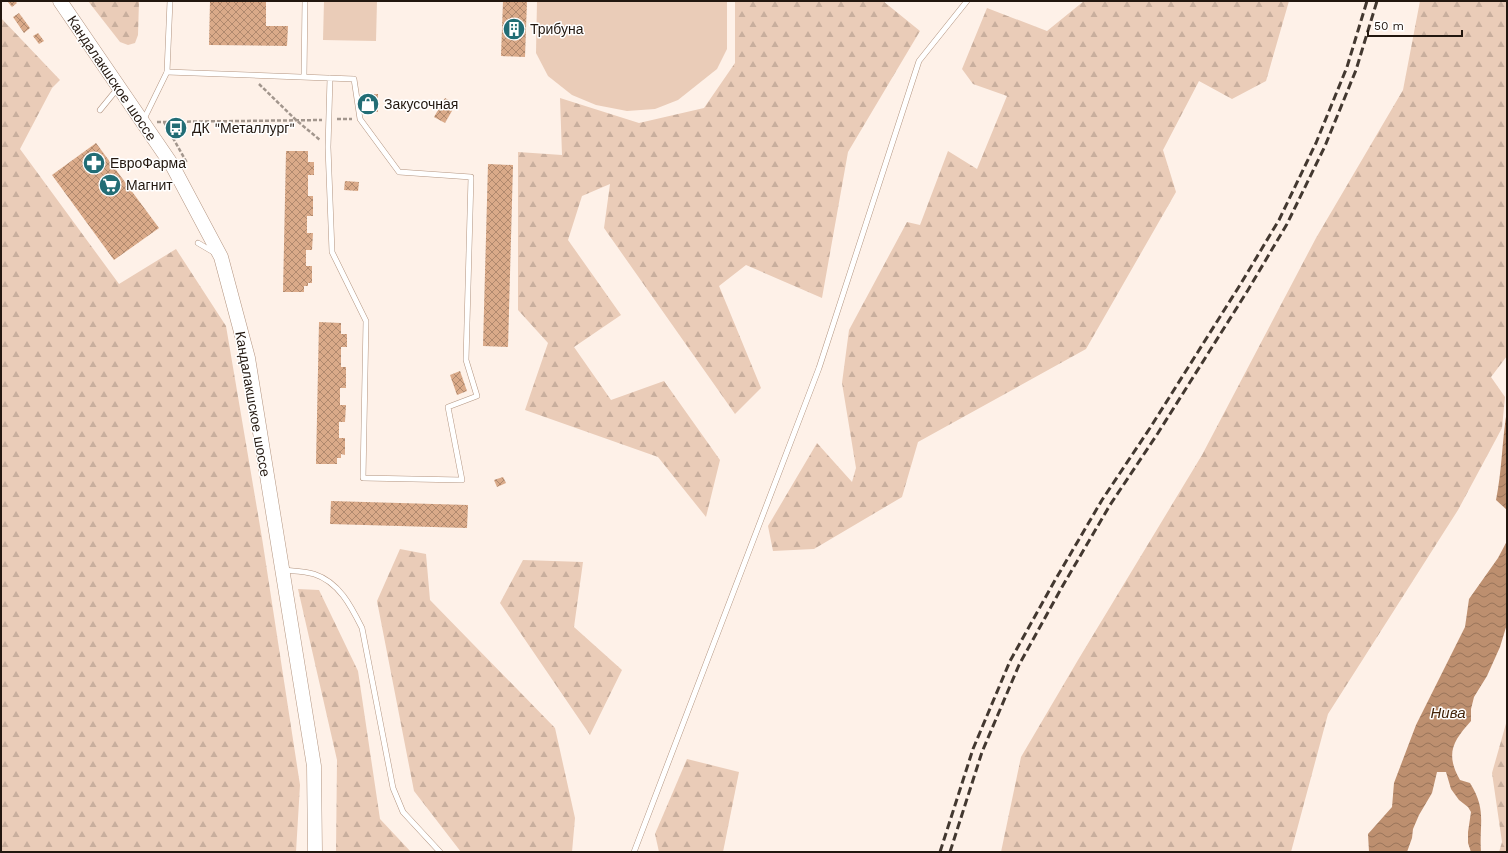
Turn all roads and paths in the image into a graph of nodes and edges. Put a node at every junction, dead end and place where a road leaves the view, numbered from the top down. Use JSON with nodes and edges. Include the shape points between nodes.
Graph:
{"nodes":[{"id":1,"x":60,"y":1,"type":"edge"},
{"id":2,"x":170,"y":1,"type":"edge"},
{"id":3,"x":305,"y":1,"type":"edge"},
{"id":4,"x":967,"y":1,"type":"edge"},
{"id":5,"x":167,"y":72,"type":"junction"},
{"id":6,"x":248,"y":74,"type":"junction"},
{"id":7,"x":304,"y":76,"type":"junction"},
{"id":8,"x":330,"y":78,"type":"junction"},
{"id":9,"x":119,"y":87,"type":"junction"},
{"id":10,"x":100,"y":110,"type":"dead end"},
{"id":11,"x":360,"y":119,"type":"junction"},
{"id":12,"x":296,"y":120,"type":"junction"},
{"id":13,"x":329,"y":120,"type":"junction"},
{"id":14,"x":143,"y":122,"type":"junction"},
{"id":15,"x":328,"y":147,"type":"junction"},
{"id":16,"x":198,"y":243,"type":"dead end"},
{"id":17,"x":221,"y":257,"type":"junction"},
{"id":18,"x":282,"y":570,"type":"junction"},
{"id":19,"x":315,"y":852,"type":"edge"},
{"id":20,"x":440,"y":852,"type":"edge"},
{"id":21,"x":634,"y":852,"type":"edge"}],
"edges":[{"from":1,"to":9,"type":"main road","name":"Кандалакшское шоссе"},
{"from":2,"to":5,"type":"lane"},
{"from":3,"to":7,"type":"lane"},
{"from":4,"to":21,"type":"lane","via":[[919,61],[819,368]]},
{"from":5,"to":6,"type":"lane"},
{"from":5,"to":14,"type":"lane"},
{"from":6,"to":7,"type":"lane"},
{"from":6,"to":12,"type":"path"},
{"from":7,"to":8,"type":"lane"},
{"from":8,"to":11,"type":"lane","via":[[354,79]]},
{"from":8,"to":13,"type":"lane"},
{"from":9,"to":10,"type":"lane"},
{"from":9,"to":14,"type":"main road","name":"Кандалакшское шоссе"},
{"from":11,"to":13,"type":"path"},
{"from":11,"to":15,"type":"lane","via":[[399,172],[471,177],[466,360],[477,396],[448,407],[462,480],[363,478],[366,321],[332,252]]},
{"from":12,"to":13,"type":"path"},
{"from":12,"to":14,"type":"path"},
{"from":12,"to":15,"type":"path"},
{"from":13,"to":15,"type":"lane"},
{"from":14,"to":17,"type":"main road","name":"Кандалакшское шоссе","via":[[172,165]]},
{"from":16,"to":17,"type":"lane"},
{"from":17,"to":18,"type":"main road","name":"Кандалакшское шоссе","via":[[248,358]]},
{"from":18,"to":19,"type":"main road","name":"Кандалакшское шоссе","via":[[314,766]]},
{"from":18,"to":20,"type":"lane","via":[[313,574],[327,579],[352,607],[362,628],[393,788],[403,812]]}]}
